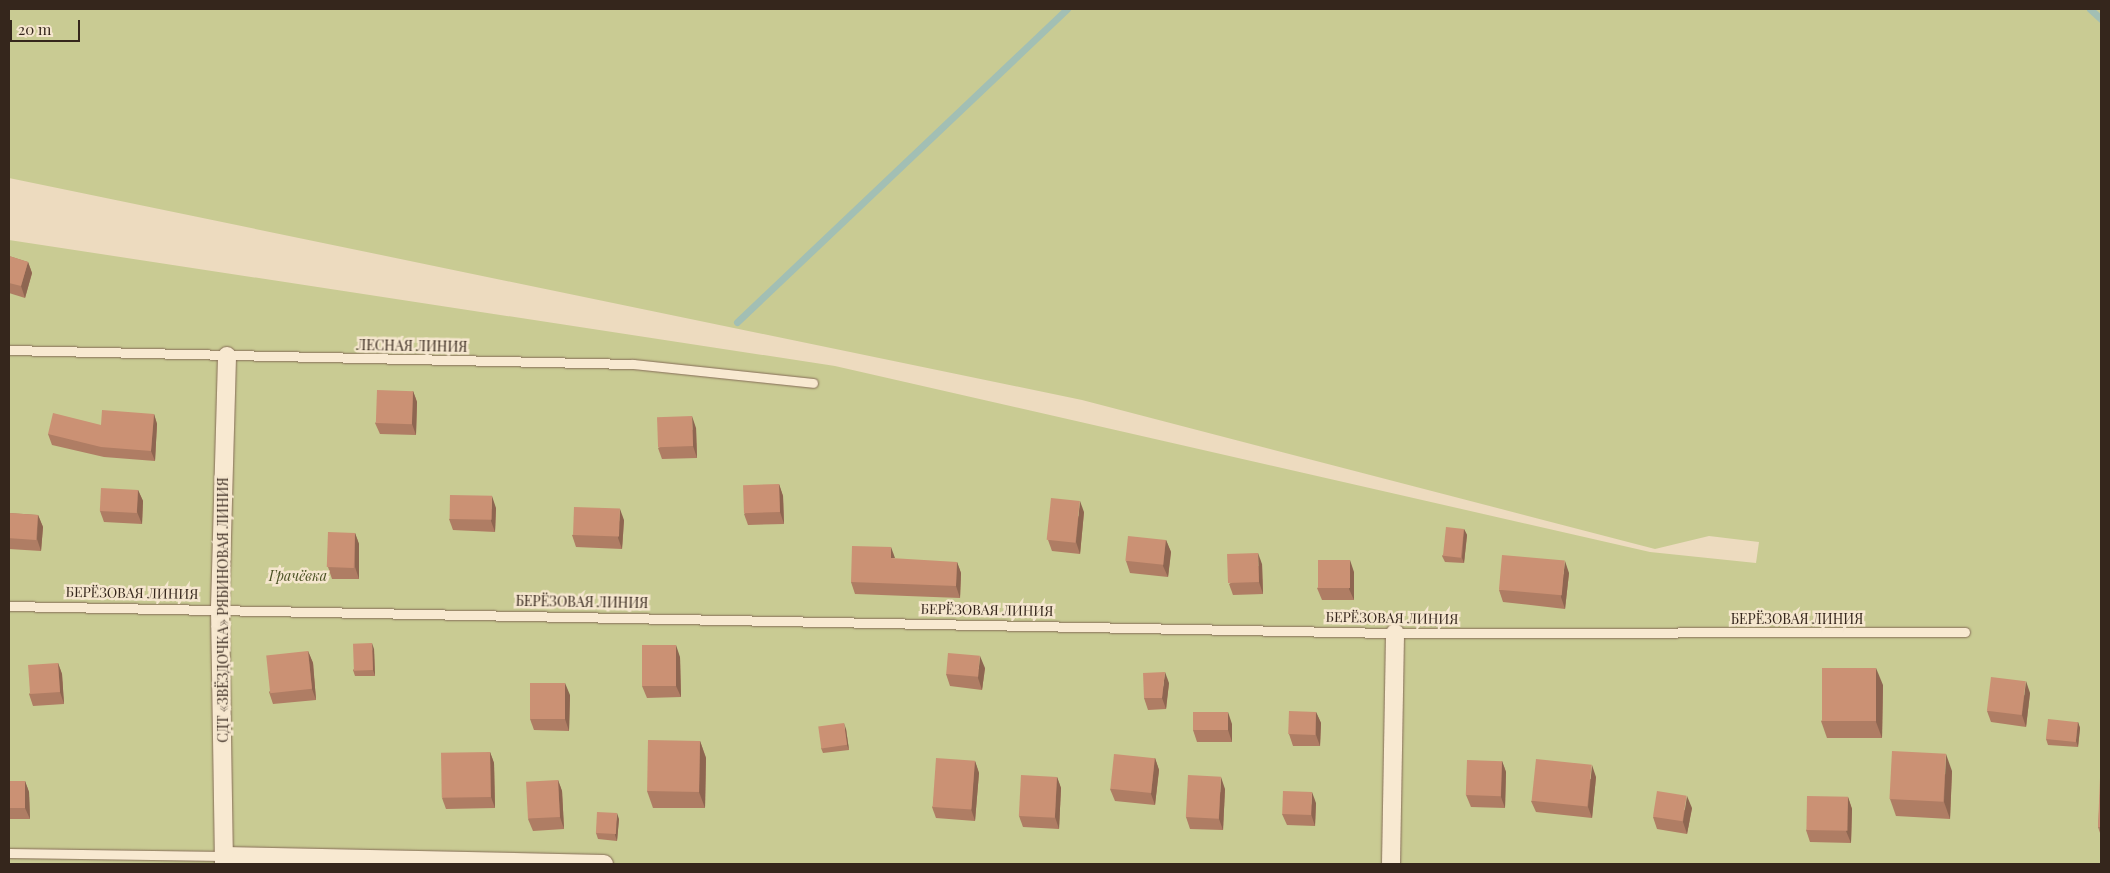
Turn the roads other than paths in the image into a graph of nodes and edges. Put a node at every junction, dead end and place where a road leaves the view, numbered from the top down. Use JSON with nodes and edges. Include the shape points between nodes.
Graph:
{"nodes":[{"id":1,"x":9,"y":350,"type":"edge"},
{"id":2,"x":227,"y":356,"type":"junction"},
{"id":3,"x":813,"y":383,"type":"dead end"},
{"id":4,"x":9,"y":606,"type":"edge"},
{"id":5,"x":220,"y":608,"type":"junction"},
{"id":6,"x":1965,"y":632,"type":"dead end"},
{"id":7,"x":1396,"y":633,"type":"junction"},
{"id":8,"x":9,"y":853,"type":"edge"},
{"id":9,"x":224,"y":860,"type":"edge"},
{"id":10,"x":604,"y":864,"type":"edge"},
{"id":11,"x":1391,"y":864,"type":"edge"}],
"edges":[{"from":1,"to":2,"type":"lane","name":"ЛЕСНАЯ ЛИНИЯ"},
{"from":2,"to":3,"type":"lane","name":"ЛЕСНАЯ ЛИНИЯ","via":[[633,364]]},
{"from":2,"to":5,"type":"street","name":"СДТ «ЗВЁЗДОЧКА» РЯБИНОВАЯ ЛИНИЯ"},
{"from":4,"to":5,"type":"lane","name":"БЕРЁЗОВАЯ ЛИНИЯ"},
{"from":5,"to":7,"type":"lane","name":"БЕРЁЗОВАЯ ЛИНИЯ"},
{"from":5,"to":9,"type":"street","name":"СДТ «ЗВЁЗДОЧКА» РЯБИНОВАЯ ЛИНИЯ"},
{"from":6,"to":7,"type":"lane","name":"БЕРЁЗОВАЯ ЛИНИЯ"},
{"from":7,"to":11,"type":"street"},
{"from":8,"to":9,"type":"lane"},
{"from":9,"to":10,"type":"street"}]}
